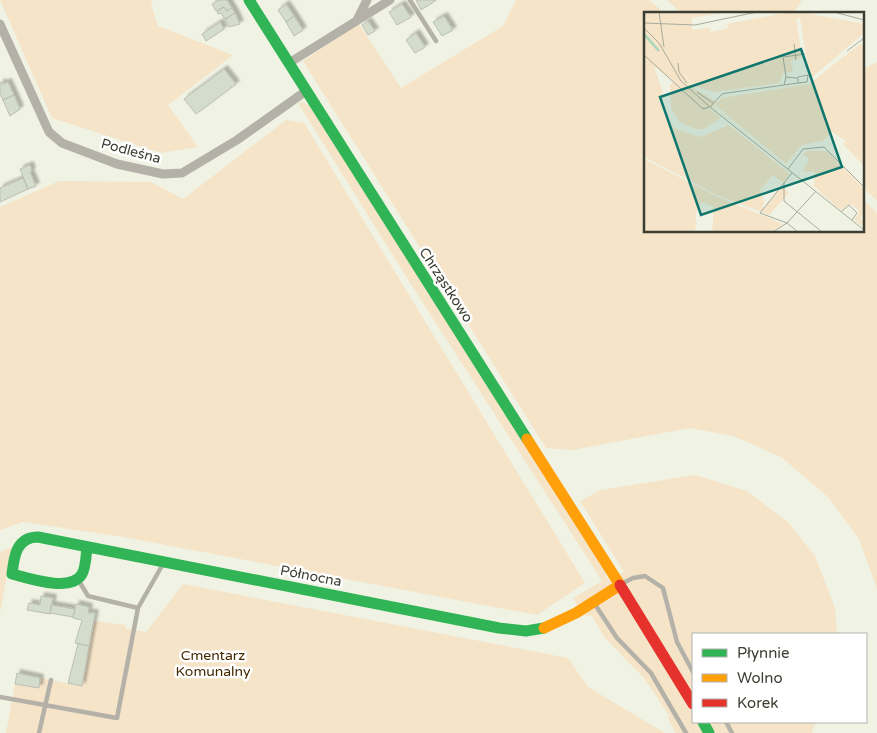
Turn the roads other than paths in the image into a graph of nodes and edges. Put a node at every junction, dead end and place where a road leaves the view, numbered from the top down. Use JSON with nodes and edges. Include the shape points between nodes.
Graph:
{"nodes":[{"id":1,"x":249,"y":0,"type":"edge"},
{"id":2,"x":367,"y":0,"type":"edge"},
{"id":3,"x":390,"y":0,"type":"edge"},
{"id":4,"x":410,"y":0,"type":"edge"},
{"id":5,"x":357,"y":21,"type":"junction"},
{"id":6,"x":0,"y":24,"type":"edge"},
{"id":7,"x":436,"y":41,"type":"dead end"},
{"id":8,"x":289,"y":63,"type":"junction"},
{"id":9,"x":306,"y":91,"type":"junction"},
{"id":10,"x":87,"y":547,"type":"junction"},
{"id":11,"x":165,"y":562,"type":"junction"},
{"id":12,"x":78,"y":580,"type":"junction"},
{"id":13,"x":620,"y":585,"type":"junction"},
{"id":14,"x":593,"y":602,"type":"junction"},
{"id":15,"x":138,"y":608,"type":"junction"},
{"id":16,"x":692,"y":670,"type":"edge"},
{"id":17,"x":51,"y":680,"type":"dead end"},
{"id":18,"x":0,"y":697,"type":"edge"},
{"id":19,"x":692,"y":702,"type":"edge"},
{"id":20,"x":45,"y":705,"type":"junction"},
{"id":21,"x":39,"y":733,"type":"edge"},
{"id":22,"x":686,"y":733,"type":"edge"}],
"edges":[{"from":1,"to":8,"type":"main road","name":"Chrząstkowo"},
{"from":2,"to":5,"type":"street"},
{"from":3,"to":5,"type":"street"},
{"from":4,"to":7,"type":"lane"},
{"from":5,"to":8,"type":"street"},
{"from":6,"to":9,"type":"street","name":"Podleśna","via":[[49,132],[62,144],[140,171],[182,173],[237,140]]},
{"from":8,"to":9,"type":"main road","name":"Chrząstkowo"},
{"from":9,"to":13,"type":"main road","name":"Chrząstkowo"},
{"from":10,"to":11,"type":"main road","name":"Północna"},
{"from":10,"to":12,"type":"main road"},
{"from":10,"to":12,"type":"main road","name":"Północna","via":[[32,536],[22,541],[16,550],[12,574],[63,584]]},
{"from":11,"to":14,"type":"main road","name":"Północna","via":[[514,630],[545,628]]},
{"from":11,"to":15,"type":"lane"},
{"from":12,"to":15,"type":"lane","via":[[88,596]]},
{"from":13,"to":14,"type":"main road","name":"Północna"},
{"from":13,"to":16,"type":"lane","via":[[645,576],[663,588],[677,642]]},
{"from":13,"to":19,"type":"main road","name":"Chrząstkowo"},
{"from":14,"to":22,"type":"lane","via":[[617,638],[651,673]]},
{"from":15,"to":20,"type":"lane","via":[[117,718]]},
{"from":17,"to":20,"type":"lane"},
{"from":18,"to":20,"type":"lane"},
{"from":20,"to":21,"type":"lane"}]}
